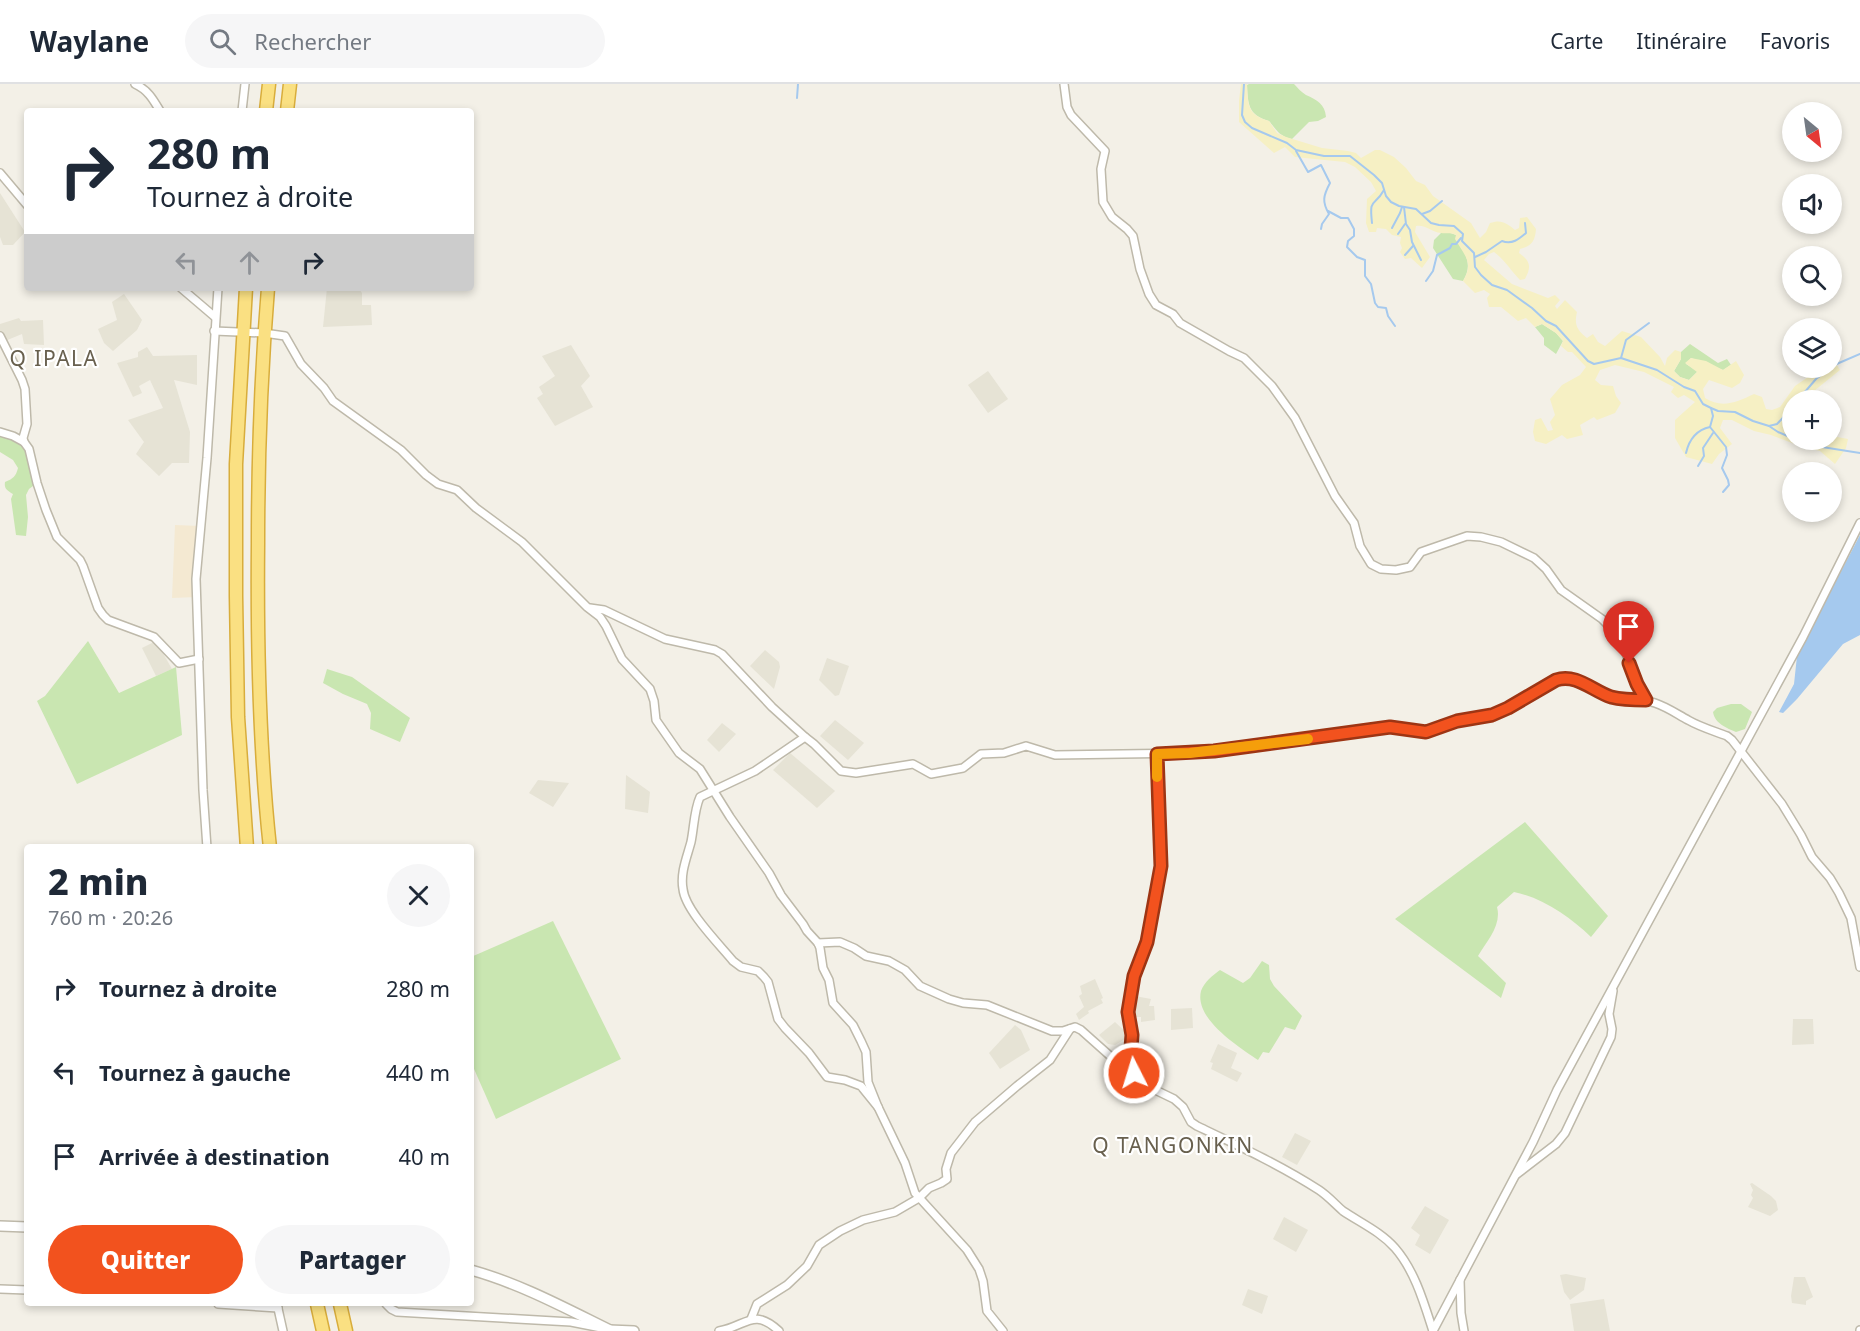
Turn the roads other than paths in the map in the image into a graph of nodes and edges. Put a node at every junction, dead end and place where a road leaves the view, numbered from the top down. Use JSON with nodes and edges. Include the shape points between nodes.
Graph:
{"nodes":[{"id":1,"x":135,"y":84,"type":"edge"},
{"id":2,"x":244,"y":84,"type":"edge"},
{"id":3,"x":269,"y":84,"type":"edge"},
{"id":4,"x":290,"y":84,"type":"edge"},
{"id":5,"x":1064,"y":84,"type":"edge"},
{"id":6,"x":158,"y":108,"type":"edge"},
{"id":7,"x":242,"y":108,"type":"edge"},
{"id":8,"x":266,"y":108,"type":"edge"},
{"id":9,"x":286,"y":108,"type":"edge"},
{"id":10,"x":0,"y":173,"type":"edge"},
{"id":11,"x":24,"y":201,"type":"edge"},
{"id":12,"x":185,"y":291,"type":"edge"},
{"id":13,"x":218,"y":291,"type":"edge"},
{"id":14,"x":246,"y":291,"type":"edge"},
{"id":15,"x":268,"y":291,"type":"edge"},
{"id":16,"x":215,"y":317,"type":"junction"},
{"id":17,"x":214,"y":330,"type":"junction"},
{"id":18,"x":243,"y":332,"type":"junction"},
{"id":19,"x":264,"y":333,"type":"junction"},
{"id":20,"x":0,"y":336,"type":"edge"},
{"id":21,"x":0,"y":432,"type":"edge"},
{"id":22,"x":24,"y":442,"type":"junction"},
{"id":23,"x":1860,"y":523,"type":"edge"},
{"id":24,"x":587,"y":607,"type":"junction"},
{"id":25,"x":199,"y":659,"type":"junction"},
{"id":26,"x":1646,"y":700,"type":"junction"},
{"id":27,"x":805,"y":737,"type":"junction"},
{"id":28,"x":1740,"y":751,"type":"junction"},
{"id":29,"x":1157,"y":754,"type":"junction"},
{"id":30,"x":713,"y":791,"type":"junction"},
{"id":31,"x":207,"y":844,"type":"edge"},
{"id":32,"x":247,"y":844,"type":"edge"},
{"id":33,"x":270,"y":844,"type":"edge"},
{"id":34,"x":818,"y":943,"type":"junction"},
{"id":35,"x":1860,"y":967,"type":"edge"},
{"id":36,"x":1615,"y":982,"type":"junction"},
{"id":37,"x":1070,"y":1029,"type":"junction"},
{"id":38,"x":1134,"y":1073,"type":"junction"},
{"id":39,"x":878,"y":1107,"type":"junction"},
{"id":40,"x":1515,"y":1175,"type":"junction"},
{"id":41,"x":919,"y":1198,"type":"junction"},
{"id":42,"x":0,"y":1226,"type":"edge"},
{"id":43,"x":24,"y":1227,"type":"edge"},
{"id":44,"x":474,"y":1271,"type":"edge"},
{"id":45,"x":1460,"y":1276,"type":"junction"},
{"id":46,"x":0,"y":1289,"type":"edge"},
{"id":47,"x":24,"y":1290,"type":"edge"},
{"id":48,"x":277,"y":1306,"type":"edge"},
{"id":49,"x":317,"y":1306,"type":"edge"},
{"id":50,"x":340,"y":1306,"type":"edge"},
{"id":51,"x":388,"y":1306,"type":"edge"},
{"id":52,"x":751,"y":1319,"type":"junction"},
{"id":53,"x":610,"y":1330,"type":"edge"},
{"id":54,"x":283,"y":1331,"type":"edge"},
{"id":55,"x":323,"y":1331,"type":"edge"},
{"id":56,"x":346,"y":1331,"type":"edge"},
{"id":57,"x":634,"y":1331,"type":"edge"},
{"id":58,"x":719,"y":1331,"type":"edge"},
{"id":59,"x":780,"y":1331,"type":"edge"},
{"id":60,"x":1003,"y":1331,"type":"edge"},
{"id":61,"x":1433,"y":1331,"type":"edge"},
{"id":62,"x":1464,"y":1331,"type":"edge"}],
"edges":[{"from":1,"to":6,"type":"street","via":[[151,95]]},
{"from":2,"to":7,"type":"street"},
{"from":3,"to":8,"type":"highway"},
{"from":4,"to":9,"type":"highway"},
{"from":5,"to":26,"type":"street","via":[[1071,115],[1105,151],[1101,169],[1103,202],[1112,217],[1133,236],[1140,269],[1156,305],[1180,323],[1244,357],[1272,386],[1354,523],[1360,546],[1371,564],[1396,570],[1410,567],[1421,552],[1467,536],[1502,542],[1534,558],[1561,590],[1613,630],[1622,642]]},
{"from":10,"to":11,"type":"street"},
{"from":12,"to":16,"type":"street"},
{"from":13,"to":16,"type":"street"},
{"from":14,"to":18,"type":"highway"},
{"from":15,"to":19,"type":"highway"},
{"from":16,"to":17,"type":"street"},
{"from":17,"to":18,"type":"street"},
{"from":17,"to":25,"type":"street","via":[[196,579]]},
{"from":18,"to":19,"type":"street"},
{"from":18,"to":32,"type":"highway","via":[[236,464],[236,596],[238,717]]},
{"from":19,"to":24,"type":"street","via":[[285,336],[301,364],[333,401],[401,450],[438,484],[457,490],[522,542]]},
{"from":19,"to":33,"type":"highway","via":[[257,603]]},
{"from":20,"to":22,"type":"street","via":[[25,389]]},
{"from":21,"to":22,"type":"street"},
{"from":22,"to":25,"type":"street","via":[[57,537],[80,560],[103,615],[154,637],[179,663]]},
{"from":23,"to":28,"type":"street"},
{"from":24,"to":27,"type":"street","via":[[604,610],[665,639],[722,654]]},
{"from":24,"to":30,"type":"street","via":[[600,617],[622,659],[650,689],[656,720],[679,753],[700,769]]},
{"from":25,"to":31,"type":"street"},
{"from":26,"to":28,"type":"street","via":[[1727,736]]},
{"from":26,"to":29,"type":"street","via":[[1611,697],[1572,678],[1563,678],[1492,715],[1426,732],[1390,727],[1214,751]]},
{"from":27,"to":29,"type":"street","via":[[841,771],[856,773],[913,764],[931,774],[963,768],[981,754],[1004,753],[1026,746],[1055,755]]},
{"from":27,"to":30,"type":"street","via":[[755,771]]},
{"from":28,"to":35,"type":"street","via":[[1782,804],[1812,857],[1839,892],[1851,918]]},
{"from":28,"to":36,"type":"street"},
{"from":29,"to":38,"type":"street","via":[[1161,866],[1147,942],[1134,976],[1128,1012]]},
{"from":30,"to":34,"type":"street","via":[[781,895]]},
{"from":30,"to":39,"type":"street","via":[[697,803],[682,888],[688,905],[733,961],[764,977],[778,1018],[827,1077],[861,1086]]},
{"from":34,"to":37,"type":"street","via":[[840,942],[866,956],[889,961],[905,970],[920,986],[949,999],[987,1005],[1052,1031]]},
{"from":34,"to":39,"type":"street","via":[[833,1002],[853,1025],[866,1052],[868,1082]]},
{"from":36,"to":40,"type":"street"},
{"from":36,"to":40,"type":"street","via":[[1609,1014],[1611,1037],[1565,1133]]},
{"from":37,"to":38,"type":"street","via":[[1081,1030]]},
{"from":37,"to":41,"type":"street","via":[[1050,1060],[975,1122],[951,1153],[946,1179]]},
{"from":38,"to":61,"type":"street","via":[[1145,1085],[1174,1099],[1197,1126],[1275,1163],[1322,1191],[1342,1210],[1386,1239],[1420,1292]]},
{"from":39,"to":41,"type":"street"},
{"from":40,"to":45,"type":"street"},
{"from":41,"to":52,"type":"street","via":[[895,1212],[862,1220],[819,1245],[807,1266],[787,1285],[757,1304]]},
{"from":41,"to":60,"type":"street","via":[[963,1245],[979,1269],[987,1311]]},
{"from":42,"to":43,"type":"street"},
{"from":44,"to":53,"type":"street","via":[[503,1279]]},
{"from":45,"to":61,"type":"street"},
{"from":45,"to":62,"type":"street"},
{"from":46,"to":47,"type":"street"},
{"from":48,"to":54,"type":"street"},
{"from":49,"to":55,"type":"highway"},
{"from":50,"to":56,"type":"highway"},
{"from":51,"to":53,"type":"street","via":[[397,1312],[571,1322]]},
{"from":52,"to":58,"type":"street"},
{"from":52,"to":59,"type":"street","via":[[761,1319]]},
{"from":53,"to":57,"type":"street"}]}
